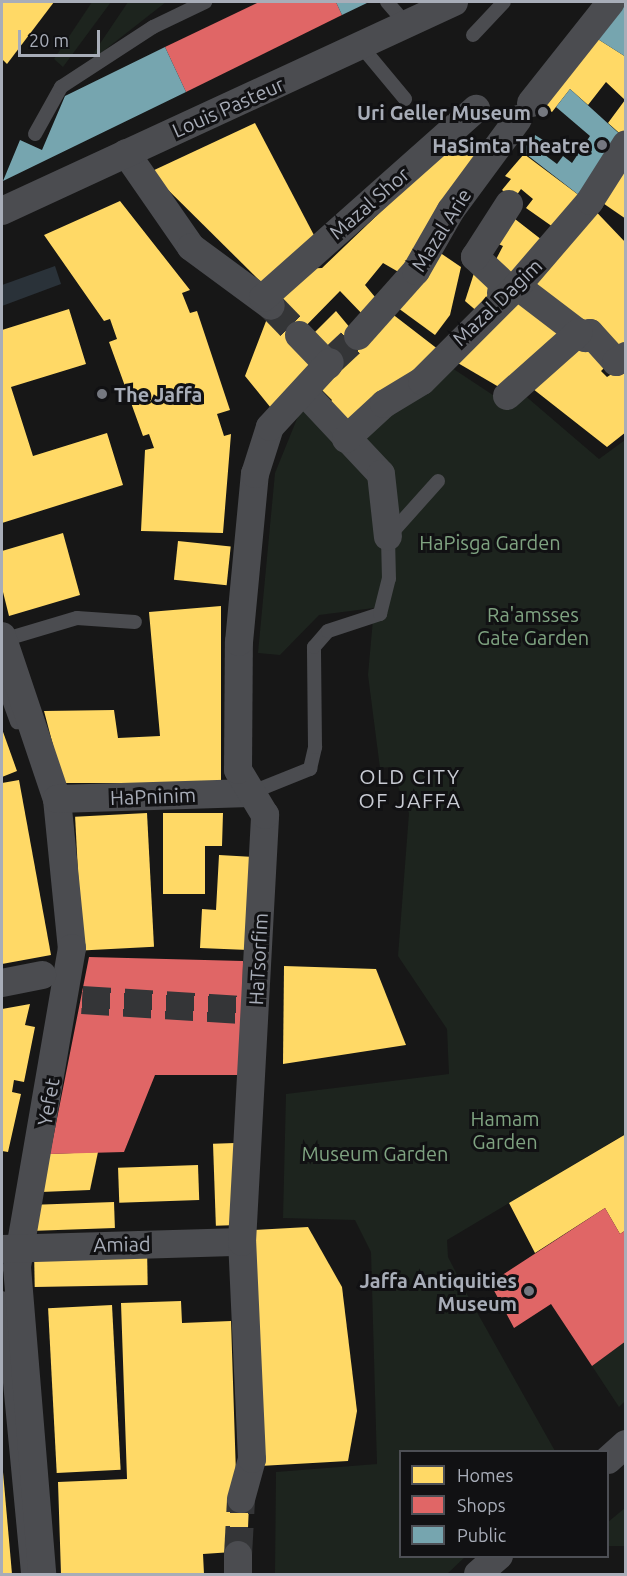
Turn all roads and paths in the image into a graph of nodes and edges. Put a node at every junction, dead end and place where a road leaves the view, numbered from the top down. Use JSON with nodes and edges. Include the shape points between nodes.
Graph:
{"nodes":[{"id":1,"x":205,"y":2,"type":"edge"},
{"id":2,"x":387,"y":2,"type":"edge"},
{"id":3,"x":454,"y":2,"type":"edge"},
{"id":4,"x":504,"y":2,"type":"edge"},
{"id":5,"x":611,"y":2,"type":"edge"},
{"id":6,"x":411,"y":14,"type":"edge"},
{"id":7,"x":472,"y":35,"type":"dead end"},
{"id":8,"x":361,"y":46,"type":"junction"},
{"id":9,"x":405,"y":99,"type":"dead end"},
{"id":10,"x":517,"y":120,"type":"junction"},
{"id":11,"x":35,"y":134,"type":"dead end"},
{"id":12,"x":626,"y":144,"type":"edge"},
{"id":13,"x":126,"y":153,"type":"junction"},
{"id":14,"x":509,"y":204,"type":"dead end"},
{"id":15,"x":2,"y":211,"type":"edge"},
{"id":16,"x":509,"y":290,"type":"junction"},
{"id":17,"x":579,"y":332,"type":"junction"},
{"id":18,"x":299,"y":335,"type":"tunnel mouth"},
{"id":19,"x":358,"y":336,"type":"tunnel mouth"},
{"id":20,"x":626,"y":356,"type":"edge"},
{"id":21,"x":304,"y":392,"type":"junction"},
{"id":22,"x":507,"y":396,"type":"dead end"},
{"id":23,"x":346,"y":439,"type":"junction"},
{"id":24,"x":438,"y":481,"type":"dead end"},
{"id":25,"x":388,"y":537,"type":"junction"},
{"id":26,"x":135,"y":622,"type":"dead end"},
{"id":27,"x":2,"y":638,"type":"edge"},
{"id":28,"x":6,"y":685,"type":"edge"},
{"id":29,"x":250,"y":793,"type":"junction"},
{"id":30,"x":57,"y":799,"type":"junction"},
{"id":31,"x":42,"y":975,"type":"dead end"},
{"id":32,"x":2,"y":982,"type":"edge"},
{"id":33,"x":242,"y":1242,"type":"junction"},
{"id":34,"x":7,"y":1247,"type":"edge"},
{"id":35,"x":2,"y":1298,"type":"edge"},
{"id":36,"x":626,"y":1444,"type":"edge"},
{"id":37,"x":609,"y":1459,"type":"edge"},
{"id":38,"x":241,"y":1499,"type":"tunnel mouth"},
{"id":39,"x":498,"y":1558,"type":"edge"},
{"id":40,"x":28,"y":1575,"type":"edge"},
{"id":41,"x":42,"y":1575,"type":"edge"},
{"id":42,"x":478,"y":1575,"type":"edge"}],
"edges":[{"from":1,"to":11,"type":"lane","via":[[153,27],[61,87]]},
{"from":2,"to":6,"type":"lane"},
{"from":3,"to":6,"type":"street","name":"Louis Pasteur"},
{"from":4,"to":7,"type":"lane"},
{"from":5,"to":10,"type":"street","name":"Mazal Arie"},
{"from":6,"to":8,"type":"street","name":"Louis Pasteur"},
{"from":8,"to":9,"type":"lane"},
{"from":8,"to":13,"type":"street","name":"Louis Pasteur"},
{"from":10,"to":13,"type":"street","name":"Mazal Shor","via":[[472,104],[267,302],[191,247]]},
{"from":10,"to":19,"type":"street","name":"Mazal Arie","via":[[451,210],[416,271]]},
{"from":12,"to":16,"type":"street","name":"Mazal Dagim","via":[[590,201]]},
{"from":13,"to":15,"type":"street","name":"Louis Pasteur"},
{"from":14,"to":16,"type":"street","via":[[475,257]]},
{"from":16,"to":17,"type":"street"},
{"from":16,"to":23,"type":"street","name":"Mazal Dagim","via":[[422,381],[384,404]]},
{"from":17,"to":20,"type":"street","via":[[585,338],[590,333],[616,362]]},
{"from":17,"to":22,"type":"street"},
{"from":18,"to":21,"type":"street","via":[[329,364]]},
{"from":21,"to":23,"type":"street"},
{"from":21,"to":29,"type":"street","name":"HaTsorfim","via":[[270,427],[255,474],[239,655],[238,771]]},
{"from":23,"to":25,"type":"street","via":[[370,456],[381,474]]},
{"from":24,"to":25,"type":"lane"},
{"from":25,"to":29,"type":"lane","via":[[389,579],[380,614],[328,631],[314,647],[313,763],[300,777]]},
{"from":26,"to":27,"type":"lane","via":[[77,618]]},
{"from":27,"to":28,"type":"street","name":"Yefet"},
{"from":28,"to":30,"type":"street","name":"Yefet"},
{"from":28,"to":34,"type":"lane","name":"Yefet","via":[[46,798],[60,948]]},
{"from":29,"to":30,"type":"street","name":"HaPninim"},
{"from":29,"to":33,"type":"street","name":"HaTsorfim","via":[[265,815],[249,1010]]},
{"from":30,"to":34,"type":"street","name":"Yefet","via":[[72,970]]},
{"from":31,"to":32,"type":"street"},
{"from":33,"to":34,"type":"street","name":"Amiad"},
{"from":33,"to":38,"type":"street","name":"HaTsorfim","via":[[252,1459]]},
{"from":34,"to":41,"type":"street","name":"Yefet"},
{"from":35,"to":40,"type":"lane"},
{"from":36,"to":37,"type":"street"},
{"from":39,"to":42,"type":"street"}]}
